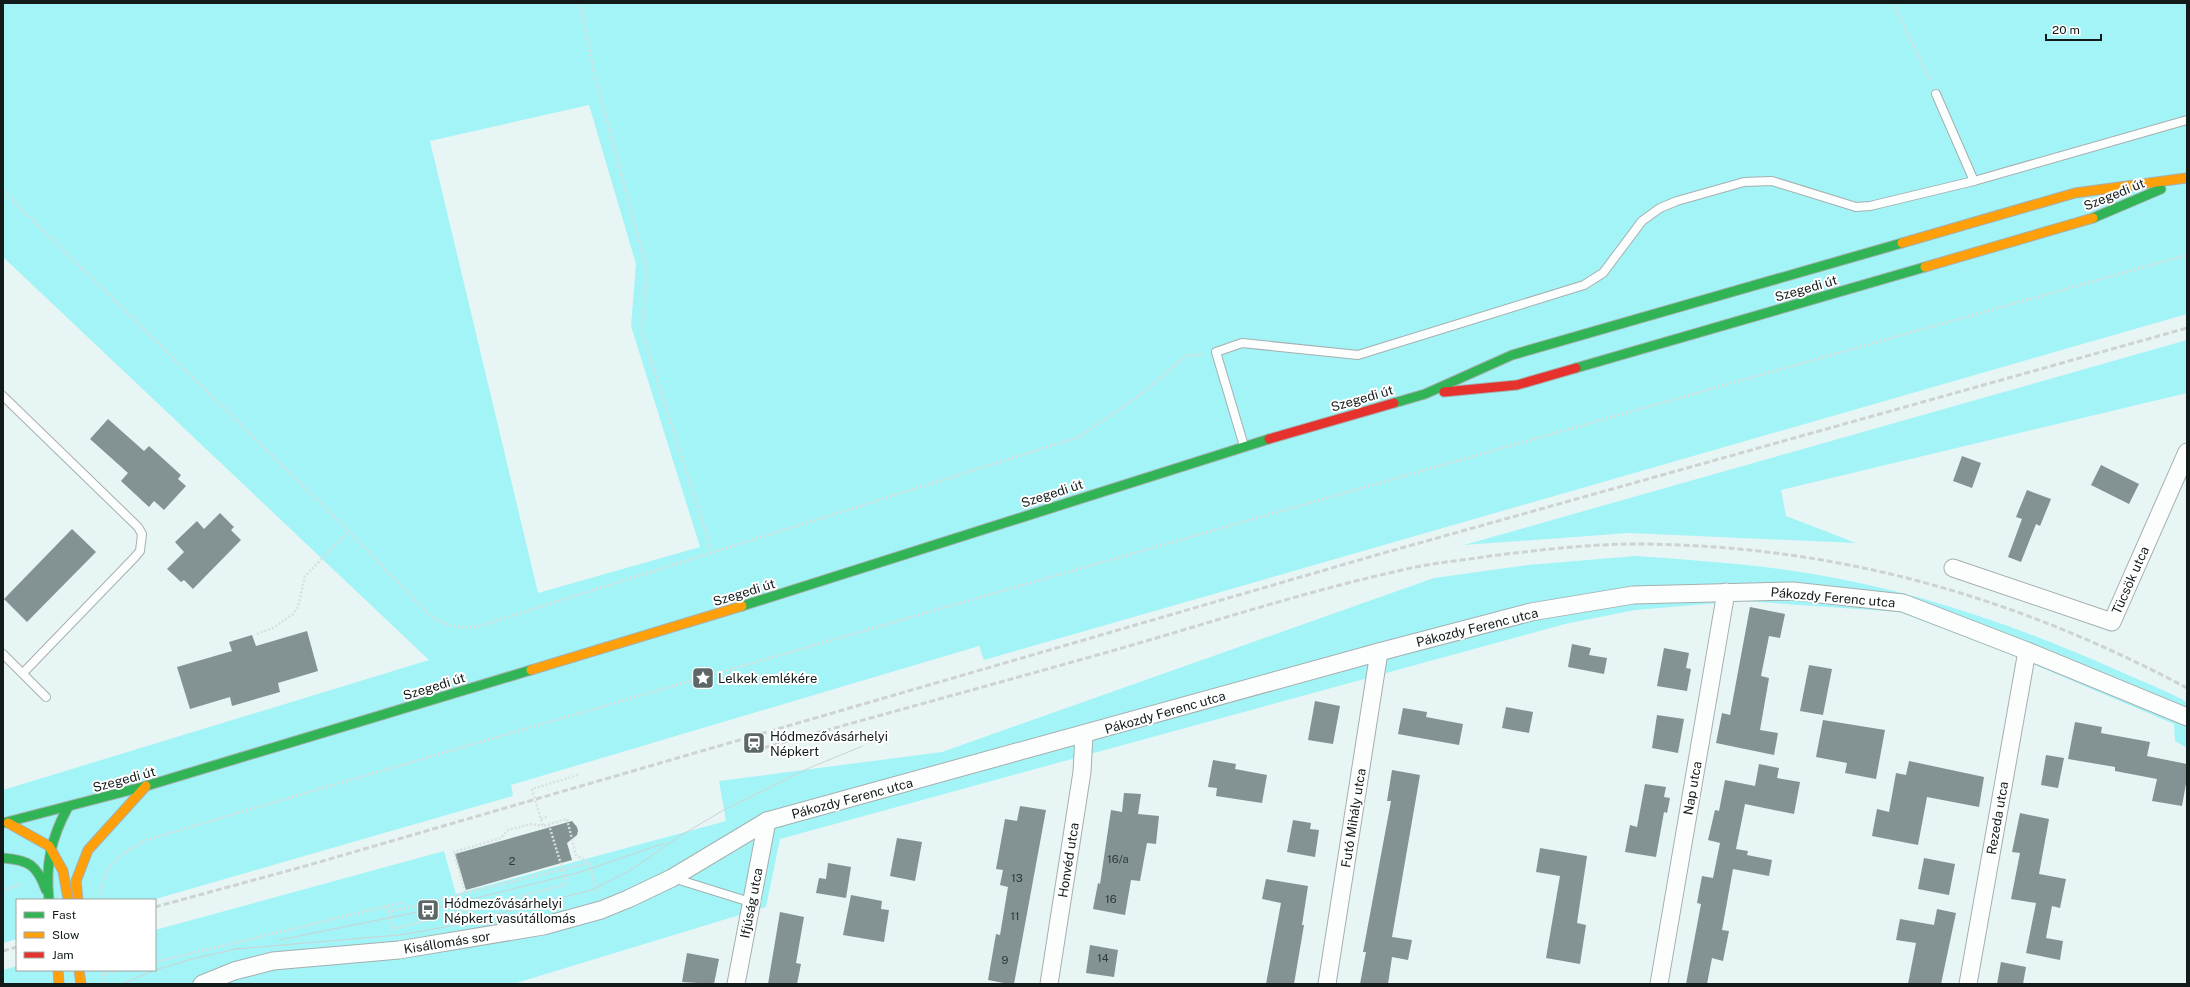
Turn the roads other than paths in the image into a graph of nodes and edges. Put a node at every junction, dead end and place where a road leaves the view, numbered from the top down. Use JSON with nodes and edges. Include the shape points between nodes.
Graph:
{"nodes":[{"id":1,"x":1936,"y":94,"type":"road end"},
{"id":2,"x":2187,"y":120,"type":"edge"},
{"id":3,"x":2186,"y":178,"type":"edge"},
{"id":4,"x":1974,"y":181,"type":"junction"},
{"id":5,"x":1425,"y":394,"type":"junction"},
{"id":6,"x":3,"y":396,"type":"edge"},
{"id":7,"x":1244,"y":446,"type":"junction"},
{"id":8,"x":2187,"y":452,"type":"edge"},
{"id":9,"x":1953,"y":568,"type":"dead end"},
{"id":10,"x":1726,"y":592,"type":"junction"},
{"id":11,"x":2027,"y":651,"type":"junction"},
{"id":12,"x":1379,"y":652,"type":"junction"},
{"id":13,"x":3,"y":654,"type":"edge"},
{"id":14,"x":23,"y":674,"type":"junction"},
{"id":15,"x":46,"y":696,"type":"dead end"},
{"id":16,"x":2187,"y":717,"type":"edge"},
{"id":17,"x":1084,"y":735,"type":"junction"},
{"id":18,"x":146,"y":786,"type":"junction"},
{"id":19,"x":68,"y":807,"type":"junction"},
{"id":20,"x":767,"y":821,"type":"junction"},
{"id":21,"x":5,"y":825,"type":"edge"},
{"id":22,"x":49,"y":846,"type":"junction"},
{"id":23,"x":3,"y":858,"type":"edge"},
{"id":24,"x":672,"y":878,"type":"junction"},
{"id":25,"x":49,"y":899,"type":"edge"},
{"id":26,"x":68,"y":899,"type":"edge"},
{"id":27,"x":78,"y":899,"type":"edge"},
{"id":28,"x":750,"y":902,"type":"junction"},
{"id":29,"x":58,"y":971,"type":"edge"},
{"id":30,"x":79,"y":971,"type":"edge"},
{"id":31,"x":59,"y":984,"type":"edge"},
{"id":32,"x":81,"y":984,"type":"edge"},
{"id":33,"x":202,"y":984,"type":"edge"},
{"id":34,"x":736,"y":984,"type":"edge"},
{"id":35,"x":1049,"y":984,"type":"edge"},
{"id":36,"x":1327,"y":984,"type":"edge"},
{"id":37,"x":1659,"y":984,"type":"edge"},
{"id":38,"x":1968,"y":984,"type":"edge"}],
"edges":[{"from":1,"to":4,"type":"lane"},
{"from":2,"to":4,"type":"lane"},
{"from":3,"to":5,"type":"main road","name":"Szegedi út","via":[[2075,193],[1512,355]]},
{"from":3,"to":5,"type":"main road","name":"Szegedi út","via":[[2094,218],[1517,385]]},
{"from":4,"to":7,"type":"lane","via":[[1870,206],[1856,206],[1772,181],[1744,182],[1660,208],[1642,221],[1603,273],[1584,285],[1358,356],[1242,343],[1216,352]]},
{"from":5,"to":7,"type":"main road","name":"Szegedi út"},
{"from":6,"to":14,"type":"lane","via":[[138,527],[142,534],[140,551],[135,557]]},
{"from":7,"to":18,"type":"main road","name":"Szegedi út","via":[[779,595]]},
{"from":8,"to":9,"type":"street","name":"Tücsök utca","via":[[2112,622]]},
{"from":10,"to":11,"type":"street","name":"Pákozdy Ferenc utca","via":[[1793,591],[1903,603]]},
{"from":10,"to":12,"type":"street","name":"Pákozdy Ferenc utca","via":[[1633,595],[1532,612]]},
{"from":10,"to":37,"type":"street","name":"Nap utca"},
{"from":11,"to":16,"type":"street","name":"Pákozdy Ferenc utca"},
{"from":11,"to":38,"type":"street","name":"Rezeda utca"},
{"from":12,"to":17,"type":"street","name":"Pákozdy Ferenc utca"},
{"from":12,"to":36,"type":"street","name":"Futó Mihály utca"},
{"from":13,"to":14,"type":"lane"},
{"from":14,"to":15,"type":"lane"},
{"from":17,"to":20,"type":"street","name":"Pákozdy Ferenc utca"},
{"from":17,"to":35,"type":"street","name":"Honvéd utca","via":[[1082,772]]},
{"from":18,"to":19,"type":"main road","name":"Szegedi út"},
{"from":18,"to":27,"type":"main road","via":[[88,850],[76,880]]},
{"from":19,"to":21,"type":"main road","name":"Szegedi út"},
{"from":19,"to":22,"type":"main road","via":[[56,827]]},
{"from":20,"to":24,"type":"street","name":"Kisállomás sor"},
{"from":20,"to":28,"type":"street","name":"Ifjúság utca"},
{"from":21,"to":22,"type":"main road"},
{"from":22,"to":25,"type":"main road","via":[[46,868]]},
{"from":22,"to":26,"type":"main road","via":[[63,871]]},
{"from":23,"to":25,"type":"main road","via":[[20,859],[36,867]]},
{"from":24,"to":28,"type":"lane"},
{"from":24,"to":33,"type":"street","name":"Kisállomás sor","via":[[601,910],[543,926],[399,950],[274,961],[234,971]]},
{"from":28,"to":34,"type":"street","name":"Ifjúság utca"},
{"from":29,"to":31,"type":"main road"},
{"from":30,"to":32,"type":"main road"}]}
